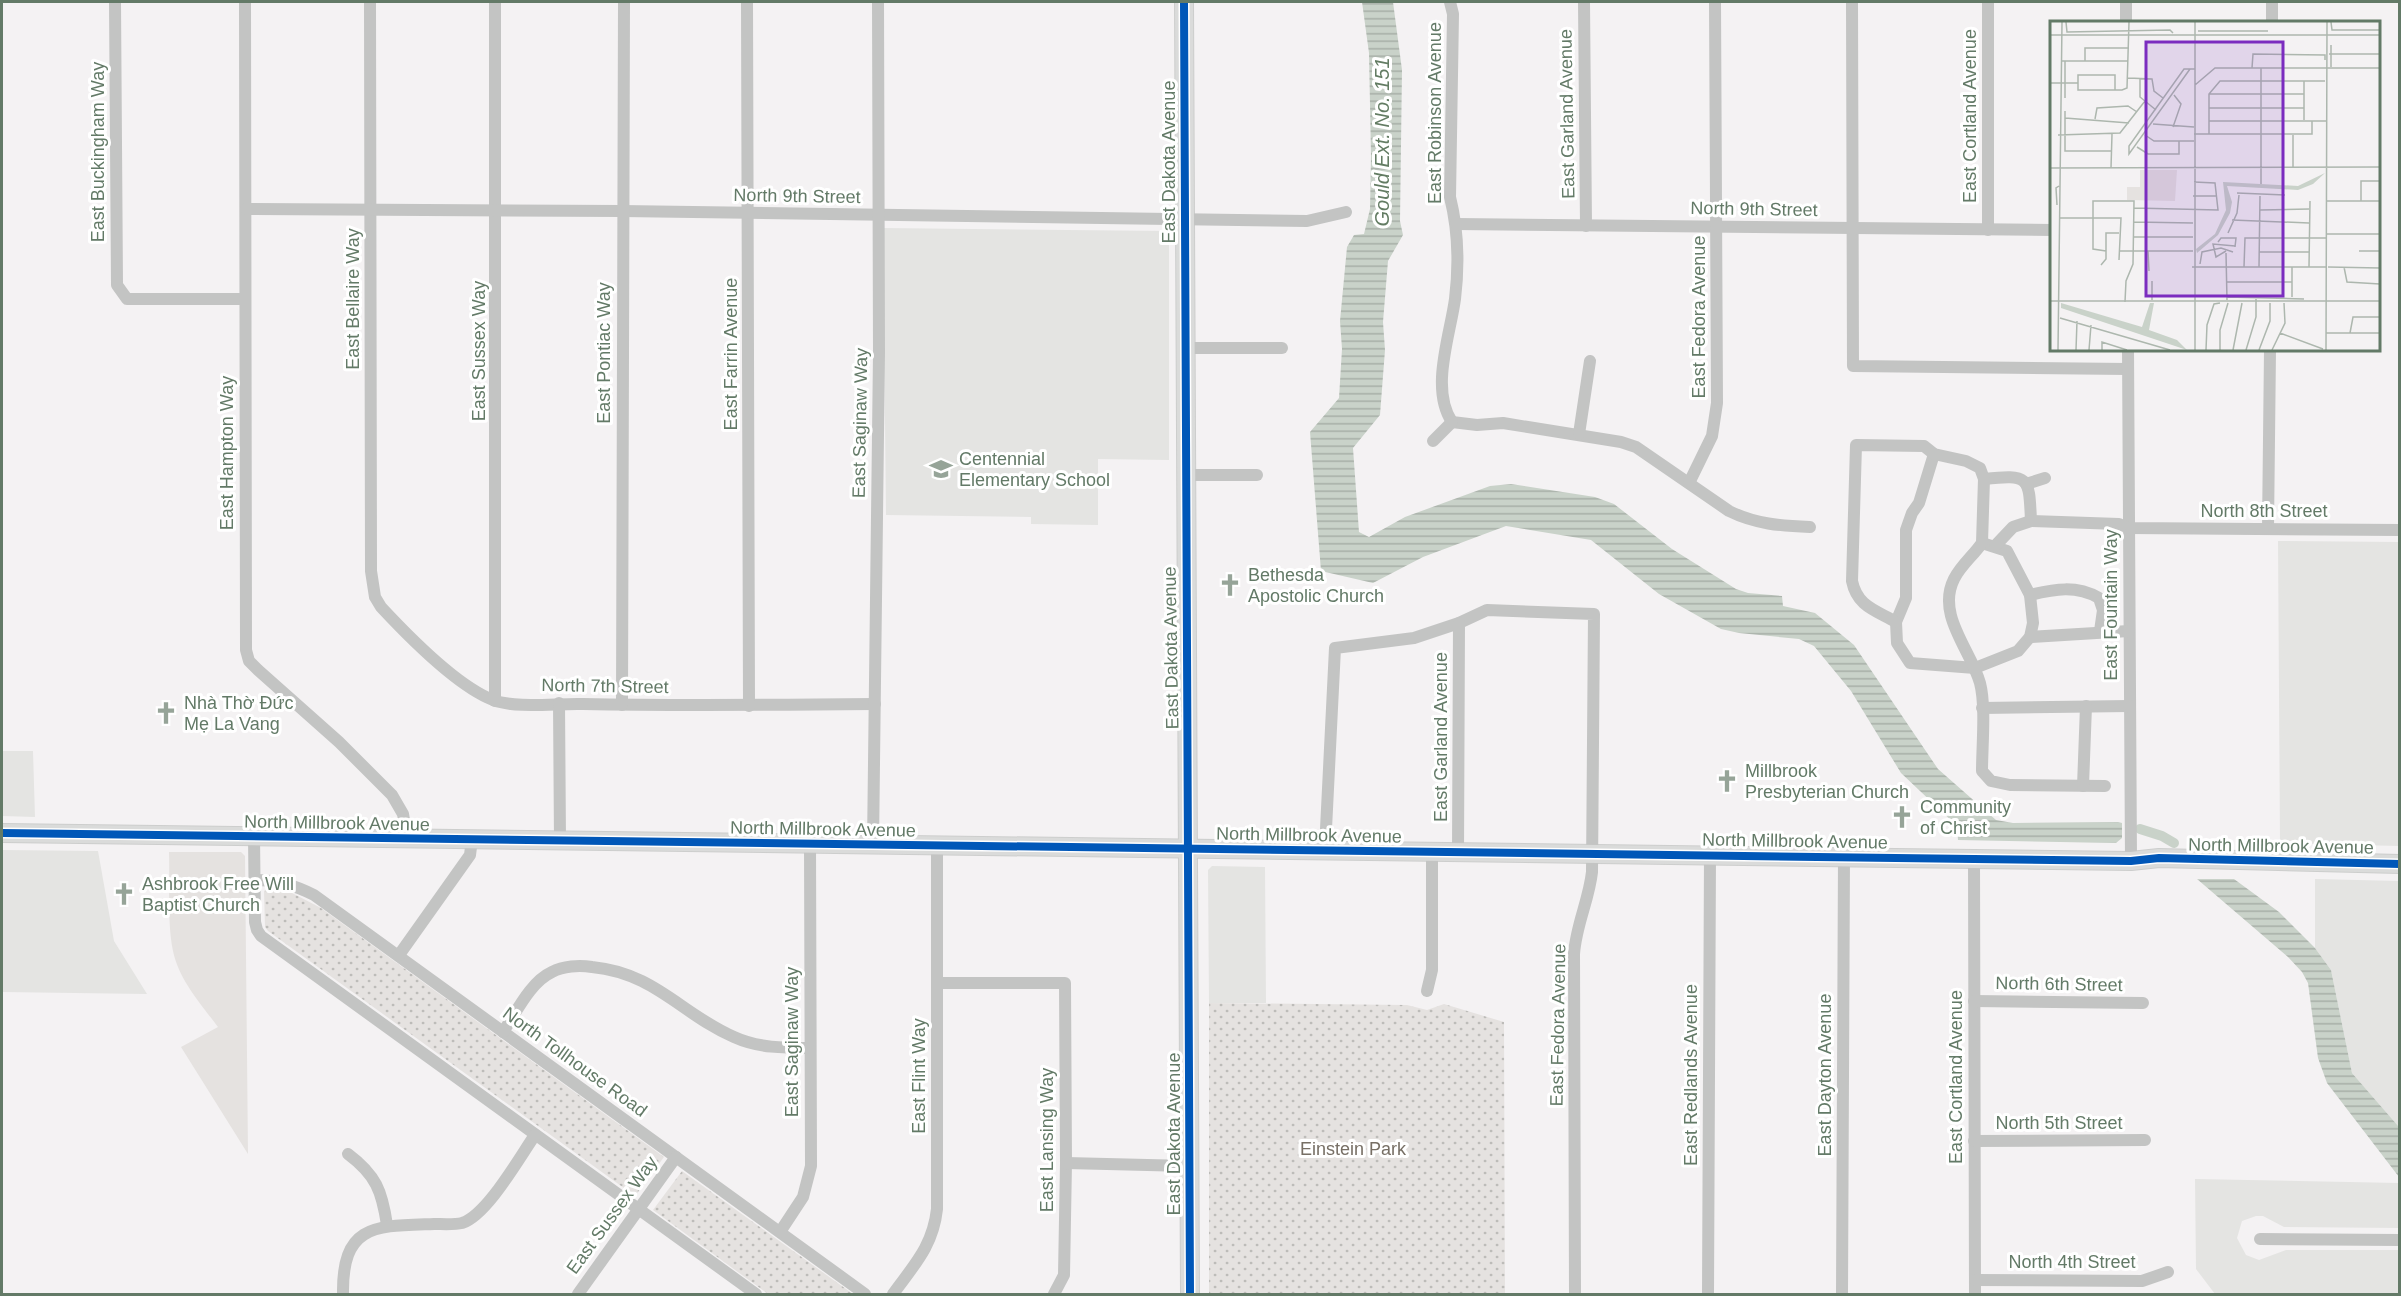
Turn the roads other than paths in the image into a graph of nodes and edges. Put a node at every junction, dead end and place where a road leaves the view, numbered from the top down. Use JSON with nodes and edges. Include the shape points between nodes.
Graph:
{"nodes":[{"id":1,"x":115,"y":2,"type":"edge"},
{"id":2,"x":245,"y":2,"type":"edge"},
{"id":3,"x":370,"y":2,"type":"edge"},
{"id":4,"x":495,"y":2,"type":"edge"},
{"id":5,"x":624,"y":2,"type":"edge"},
{"id":6,"x":747,"y":2,"type":"edge"},
{"id":7,"x":878,"y":2,"type":"edge"},
{"id":8,"x":1184,"y":2,"type":"edge"},
{"id":9,"x":1450,"y":2,"type":"edge"},
{"id":10,"x":1584,"y":2,"type":"edge"},
{"id":11,"x":1715,"y":2,"type":"edge"},
{"id":12,"x":1851,"y":2,"type":"edge"},
{"id":13,"x":1988,"y":2,"type":"edge"},
{"id":14,"x":2126,"y":2,"type":"edge"},
{"id":15,"x":2272,"y":2,"type":"edge"},
{"id":16,"x":2126,"y":21,"type":"edge"},
{"id":17,"x":2272,"y":21,"type":"edge"},
{"id":18,"x":246,"y":208,"type":"junction"},
{"id":19,"x":371,"y":209,"type":"junction"},
{"id":20,"x":497,"y":211,"type":"junction"},
{"id":21,"x":622,"y":211,"type":"junction"},
{"id":22,"x":1346,"y":212,"type":"dead end"},
{"id":23,"x":749,"y":213,"type":"junction"},
{"id":24,"x":878,"y":215,"type":"junction"},
{"id":25,"x":1184,"y":219,"type":"junction"},
{"id":26,"x":1456,"y":224,"type":"junction"},
{"id":27,"x":1586,"y":226,"type":"junction"},
{"id":28,"x":1717,"y":227,"type":"junction"},
{"id":29,"x":1852,"y":228,"type":"junction"},
{"id":30,"x":1989,"y":230,"type":"junction"},
{"id":31,"x":2050,"y":231,"type":"edge"},
{"id":32,"x":245,"y":299,"type":"junction"},
{"id":33,"x":1185,"y":348,"type":"junction"},
{"id":34,"x":1282,"y":348,"type":"dead end"},
{"id":35,"x":2128,"y":351,"type":"edge"},
{"id":36,"x":2270,"y":351,"type":"edge"},
{"id":37,"x":1590,"y":361,"type":"dead end"},
{"id":38,"x":2128,"y":369,"type":"junction"},
{"id":39,"x":1452,"y":422,"type":"junction"},
{"id":40,"x":1579,"y":434,"type":"junction"},
{"id":41,"x":1433,"y":441,"type":"dead end"},
{"id":42,"x":1934,"y":454,"type":"junction"},
{"id":43,"x":1185,"y":475,"type":"junction"},
{"id":44,"x":1257,"y":475,"type":"dead end"},
{"id":45,"x":2045,"y":478,"type":"dead end"},
{"id":46,"x":1984,"y":479,"type":"junction"},
{"id":47,"x":1689,"y":483,"type":"junction"},
{"id":48,"x":2026,"y":484,"type":"junction"},
{"id":49,"x":2031,"y":521,"type":"junction"},
{"id":50,"x":1810,"y":527,"type":"dead end"},
{"id":51,"x":2129,"y":528,"type":"junction"},
{"id":52,"x":2268,"y":529,"type":"junction"},
{"id":53,"x":2400,"y":530,"type":"edge"},
{"id":54,"x":1982,"y":543,"type":"junction"},
{"id":55,"x":1995,"y":546,"type":"junction"},
{"id":56,"x":2030,"y":595,"type":"junction"},
{"id":57,"x":375,"y":597,"type":"joint"},
{"id":58,"x":1896,"y":622,"type":"junction"},
{"id":59,"x":1460,"y":623,"type":"junction"},
{"id":60,"x":2100,"y":631,"type":"junction"},
{"id":61,"x":2129,"y":631,"type":"junction"},
{"id":62,"x":2030,"y":637,"type":"junction"},
{"id":63,"x":1975,"y":668,"type":"junction"},
{"id":64,"x":495,"y":701,"type":"junction"},
{"id":65,"x":559,"y":703,"type":"junction"},
{"id":66,"x":875,"y":704,"type":"junction"},
{"id":67,"x":622,"y":705,"type":"junction"},
{"id":68,"x":749,"y":706,"type":"junction"},
{"id":69,"x":2086,"y":706,"type":"junction"},
{"id":70,"x":2130,"y":706,"type":"junction"},
{"id":71,"x":1982,"y":708,"type":"junction"},
{"id":72,"x":2083,"y":786,"type":"junction"},
{"id":73,"x":2104,"y":786,"type":"dead end"},
{"id":74,"x":2,"y":833,"type":"edge"},
{"id":75,"x":254,"y":837,"type":"junction"},
{"id":76,"x":407,"y":838,"type":"junction"},
{"id":77,"x":472,"y":839,"type":"junction"},
{"id":78,"x":560,"y":841,"type":"junction"},
{"id":79,"x":810,"y":844,"type":"junction"},
{"id":80,"x":873,"y":845,"type":"junction"},
{"id":81,"x":937,"y":846,"type":"junction"},
{"id":82,"x":1188,"y":847,"type":"junction"},
{"id":83,"x":1325,"y":849,"type":"junction"},
{"id":84,"x":1432,"y":852,"type":"junction"},
{"id":85,"x":1458,"y":852,"type":"junction"},
{"id":86,"x":1592,"y":854,"type":"junction"},
{"id":87,"x":1710,"y":855,"type":"junction"},
{"id":88,"x":1844,"y":856,"type":"junction"},
{"id":89,"x":1974,"y":859,"type":"junction"},
{"id":90,"x":2130,"y":861,"type":"junction"},
{"id":91,"x":2400,"y":864,"type":"edge"},
{"id":92,"x":255,"y":880,"type":"junction"},
{"id":93,"x":399,"y":955,"type":"junction"},
{"id":94,"x":937,"y":984,"type":"junction"},
{"id":95,"x":1427,"y":991,"type":"dead end"},
{"id":96,"x":1974,"y":1001,"type":"junction"},
{"id":97,"x":2143,"y":1003,"type":"dead end"},
{"id":98,"x":503,"y":1032,"type":"junction"},
{"id":99,"x":810,"y":1048,"type":"junction"},
{"id":100,"x":535,"y":1135,"type":"junction"},
{"id":101,"x":2145,"y":1140,"type":"dead end"},
{"id":102,"x":1974,"y":1141,"type":"junction"},
{"id":103,"x":348,"y":1154,"type":"dead end"},
{"id":104,"x":676,"y":1157,"type":"junction"},
{"id":105,"x":1066,"y":1163,"type":"junction"},
{"id":106,"x":1188,"y":1166,"type":"junction"},
{"id":107,"x":639,"y":1209,"type":"junction"},
{"id":108,"x":387,"y":1225,"type":"junction"},
{"id":109,"x":780,"y":1232,"type":"junction"},
{"id":110,"x":2260,"y":1239,"type":"dead end"},
{"id":111,"x":2400,"y":1240,"type":"edge"},
{"id":112,"x":2168,"y":1272,"type":"dead end"},
{"id":113,"x":1975,"y":1280,"type":"junction"},
{"id":114,"x":343,"y":1294,"type":"edge"},
{"id":115,"x":578,"y":1294,"type":"edge"},
{"id":116,"x":756,"y":1294,"type":"edge"},
{"id":117,"x":865,"y":1294,"type":"edge"},
{"id":118,"x":893,"y":1294,"type":"edge"},
{"id":119,"x":1054,"y":1294,"type":"edge"},
{"id":120,"x":1190,"y":1294,"type":"edge"},
{"id":121,"x":1575,"y":1294,"type":"edge"},
{"id":122,"x":1708,"y":1294,"type":"edge"},
{"id":123,"x":1842,"y":1294,"type":"edge"},
{"id":124,"x":1975,"y":1294,"type":"edge"}],
"edges":[{"from":1,"to":32,"type":"street","name":"East Buckingham Way","via":[[117,285],[127,298]]},
{"from":2,"to":18,"type":"street","name":"East Hampton Way"},
{"from":3,"to":19,"type":"street","name":"East Bellaire Way"},
{"from":4,"to":20,"type":"street","name":"East Sussex Way"},
{"from":5,"to":21,"type":"street","name":"East Pontiac Way"},
{"from":6,"to":23,"type":"street","name":"East Farrin Avenue"},
{"from":7,"to":24,"type":"street","name":"East Saginaw Way"},
{"from":8,"to":25,"type":"street","name":"East Dakota Avenue"},
{"from":9,"to":26,"type":"street","name":"East Robinson Avenue","via":[[1450,197]]},
{"from":10,"to":27,"type":"street","name":"East Garland Avenue"},
{"from":11,"to":28,"type":"street","name":"East Fedora Avenue"},
{"from":12,"to":29,"type":"street"},
{"from":13,"to":30,"type":"street","name":"East Cortland Avenue"},
{"from":14,"to":16,"type":"street"},
{"from":15,"to":17,"type":"street"},
{"from":18,"to":19,"type":"street","name":"North 9th Street"},
{"from":18,"to":32,"type":"street","name":"East Hampton Way"},
{"from":19,"to":20,"type":"street","name":"North 9th Street"},
{"from":19,"to":57,"type":"street","name":"East Bellaire Way","via":[[371,571]]},
{"from":20,"to":21,"type":"street","name":"North 9th Street"},
{"from":20,"to":64,"type":"street","name":"East Sussex Way"},
{"from":21,"to":23,"type":"street","name":"North 9th Street"},
{"from":21,"to":67,"type":"street","name":"East Pontiac Way"},
{"from":22,"to":25,"type":"street","name":"North 9th Street","via":[[1307,221]]},
{"from":23,"to":24,"type":"street","name":"North 9th Street"},
{"from":23,"to":68,"type":"street","name":"East Farrin Avenue"},
{"from":24,"to":25,"type":"street","name":"North 9th Street"},
{"from":24,"to":66,"type":"street","name":"East Saginaw Way"},
{"from":25,"to":33,"type":"street","name":"East Dakota Avenue"},
{"from":26,"to":27,"type":"street","name":"North 9th Street"},
{"from":26,"to":39,"type":"street","via":[[1455,300],[1443,387],[1446,412]]},
{"from":27,"to":28,"type":"street","name":"North 9th Street"},
{"from":28,"to":29,"type":"street","name":"North 9th Street"},
{"from":28,"to":47,"type":"street","name":"East Fedora Avenue","via":[[1716,421],[1707,451]]},
{"from":29,"to":30,"type":"street","name":"North 9th Street"},
{"from":29,"to":38,"type":"street","via":[[1853,366]]},
{"from":30,"to":31,"type":"street","name":"North 9th Street"},
{"from":32,"to":76,"type":"street","name":"East Hampton Way","via":[[249,661],[392,795],[403,814]]},
{"from":33,"to":34,"type":"street"},
{"from":33,"to":43,"type":"street","name":"East Dakota Avenue"},
{"from":35,"to":38,"type":"street","name":"East Fountain Way"},
{"from":36,"to":52,"type":"street"},
{"from":37,"to":40,"type":"street"},
{"from":38,"to":51,"type":"street","name":"East Fountain Way"},
{"from":39,"to":40,"type":"street","via":[[1503,423]]},
{"from":39,"to":41,"type":"street"},
{"from":40,"to":47,"type":"street","via":[[1636,447]]},
{"from":42,"to":46,"type":"street","via":[[1980,468]]},
{"from":42,"to":58,"type":"street","via":[[1906,530],[1906,598]]},
{"from":42,"to":58,"type":"street","via":[[1924,446],[1856,445],[1852,581],[1855,594],[1865,604]]},
{"from":43,"to":44,"type":"street"},
{"from":43,"to":82,"type":"street","name":"East Dakota Avenue"},
{"from":45,"to":48,"type":"street"},
{"from":46,"to":48,"type":"street","via":[[2013,476]]},
{"from":46,"to":54,"type":"street"},
{"from":47,"to":50,"type":"street","via":[[1745,519]]},
{"from":48,"to":49,"type":"street","via":[[2030,488]]},
{"from":49,"to":51,"type":"street","name":"North 8th Street","via":[[2119,524]]},
{"from":49,"to":55,"type":"street","via":[[2013,527]]},
{"from":51,"to":52,"type":"street","name":"North 8th Street"},
{"from":51,"to":61,"type":"street","name":"East Fountain Way"},
{"from":52,"to":53,"type":"street","name":"North 8th Street"},
{"from":54,"to":55,"type":"street"},
{"from":54,"to":63,"type":"street","via":[[1965,562],[1950,589],[1950,618]]},
{"from":55,"to":56,"type":"street","via":[[2007,551]]},
{"from":56,"to":60,"type":"street","via":[[2061,588],[2090,593],[2099,598],[2103,610]]},
{"from":56,"to":62,"type":"street"},
{"from":57,"to":64,"type":"street","name":"North 7th Street","via":[[389,616],[457,680]]},
{"from":58,"to":63,"type":"street","via":[[1897,643],[1910,663]]},
{"from":59,"to":83,"type":"street","via":[[1414,638],[1335,648]]},
{"from":59,"to":85,"type":"street","name":"East Garland Avenue"},
{"from":59,"to":86,"type":"street","name":"East Fedora Avenue","via":[[1487,610],[1594,614]]},
{"from":60,"to":61,"type":"street"},
{"from":60,"to":62,"type":"street"},
{"from":61,"to":70,"type":"street","name":"East Fountain Way"},
{"from":62,"to":63,"type":"street","via":[[2018,651]]},
{"from":63,"to":71,"type":"street"},
{"from":64,"to":65,"type":"street","name":"North 7th Street"},
{"from":65,"to":67,"type":"street","name":"North 7th Street"},
{"from":65,"to":78,"type":"street"},
{"from":66,"to":68,"type":"street","name":"North 7th Street"},
{"from":66,"to":80,"type":"street","name":"East Saginaw Way"},
{"from":67,"to":68,"type":"street","name":"North 7th Street"},
{"from":69,"to":70,"type":"street"},
{"from":69,"to":71,"type":"street"},
{"from":69,"to":72,"type":"street"},
{"from":70,"to":90,"type":"street","name":"East Fountain Way"},
{"from":71,"to":72,"type":"street","via":[[1982,771],[1991,781]]},
{"from":72,"to":73,"type":"street"},
{"from":74,"to":75,"type":"street","name":"North Millbrook Avenue"},
{"from":75,"to":76,"type":"street","name":"North Millbrook Avenue"},
{"from":75,"to":92,"type":"street"},
{"from":76,"to":77,"type":"street","name":"North Millbrook Avenue"},
{"from":77,"to":78,"type":"street","name":"North Millbrook Avenue"},
{"from":77,"to":93,"type":"street","via":[[470,855]]},
{"from":78,"to":79,"type":"street","name":"North Millbrook Avenue"},
{"from":79,"to":80,"type":"street","name":"North Millbrook Avenue"},
{"from":79,"to":99,"type":"street","name":"East Saginaw Way"},
{"from":80,"to":81,"type":"street","name":"North Millbrook Avenue"},
{"from":81,"to":82,"type":"street","name":"North Millbrook Avenue"},
{"from":81,"to":94,"type":"street","name":"East Flint Way"},
{"from":82,"to":83,"type":"street","name":"North Millbrook Avenue"},
{"from":82,"to":106,"type":"street","name":"East Dakota Avenue"},
{"from":83,"to":84,"type":"street","name":"North Millbrook Avenue"},
{"from":84,"to":85,"type":"street","name":"North Millbrook Avenue"},
{"from":84,"to":95,"type":"street","via":[[1432,970]]},
{"from":85,"to":86,"type":"street","name":"North Millbrook Avenue"},
{"from":86,"to":87,"type":"street","name":"North Millbrook Avenue"},
{"from":86,"to":121,"type":"street","name":"East Fedora Avenue","via":[[1590,889],[1574,954]]},
{"from":87,"to":88,"type":"street","name":"North Millbrook Avenue"},
{"from":87,"to":122,"type":"street","name":"East Redlands Avenue"},
{"from":88,"to":89,"type":"street","name":"North Millbrook Avenue"},
{"from":88,"to":123,"type":"street","name":"East Dayton Avenue"},
{"from":89,"to":90,"type":"street","name":"North Millbrook Avenue"},
{"from":89,"to":96,"type":"street","name":"East Cortland Avenue"},
{"from":90,"to":91,"type":"street","name":"North Millbrook Avenue","via":[[2159,858]]},
{"from":92,"to":93,"type":"street","name":"North Tollhouse Road","via":[[295,885]]},
{"from":92,"to":100,"type":"street","via":[[255,922],[261,936]]},
{"from":93,"to":98,"type":"street","name":"North Tollhouse Road"},
{"from":94,"to":105,"type":"street","name":"East Lansing Way","via":[[1065,983]]},
{"from":94,"to":118,"type":"street","name":"East Flint Way","via":[[935,1226],[929,1243]]},
{"from":96,"to":97,"type":"street","name":"North 6th Street"},
{"from":96,"to":102,"type":"street","name":"East Cortland Avenue"},
{"from":98,"to":99,"type":"street","via":[[536,984],[551,972],[595,967],[667,988],[714,1027],[735,1038],[766,1046]]},
{"from":98,"to":104,"type":"street","name":"North Tollhouse Road"},
{"from":99,"to":109,"type":"street","name":"East Saginaw Way","via":[[810,1174],[803,1197]]},
{"from":100,"to":107,"type":"street"},
{"from":100,"to":108,"type":"street","via":[[486,1206],[462,1223]]},
{"from":101,"to":102,"type":"street","name":"North 5th Street"},
{"from":102,"to":113,"type":"street","name":"East Cortland Avenue"},
{"from":103,"to":108,"type":"street","via":[[372,1175],[380,1189]]},
{"from":104,"to":107,"type":"street","name":"East Sussex Way"},
{"from":104,"to":109,"type":"street","name":"North Tollhouse Road"},
{"from":105,"to":106,"type":"street"},
{"from":105,"to":119,"type":"street","name":"East Lansing Way","via":[[1064,1275]]},
{"from":106,"to":120,"type":"street","name":"East Dakota Avenue"},
{"from":107,"to":115,"type":"street","name":"East Sussex Way"},
{"from":107,"to":116,"type":"street"},
{"from":108,"to":114,"type":"street","via":[[364,1232],[352,1246],[345,1264]]},
{"from":109,"to":117,"type":"street","name":"North Tollhouse Road"},
{"from":110,"to":111,"type":"street"},
{"from":112,"to":113,"type":"street","name":"North 4th Street","via":[[2142,1281]]},
{"from":113,"to":124,"type":"street","name":"East Cortland Avenue"}]}
